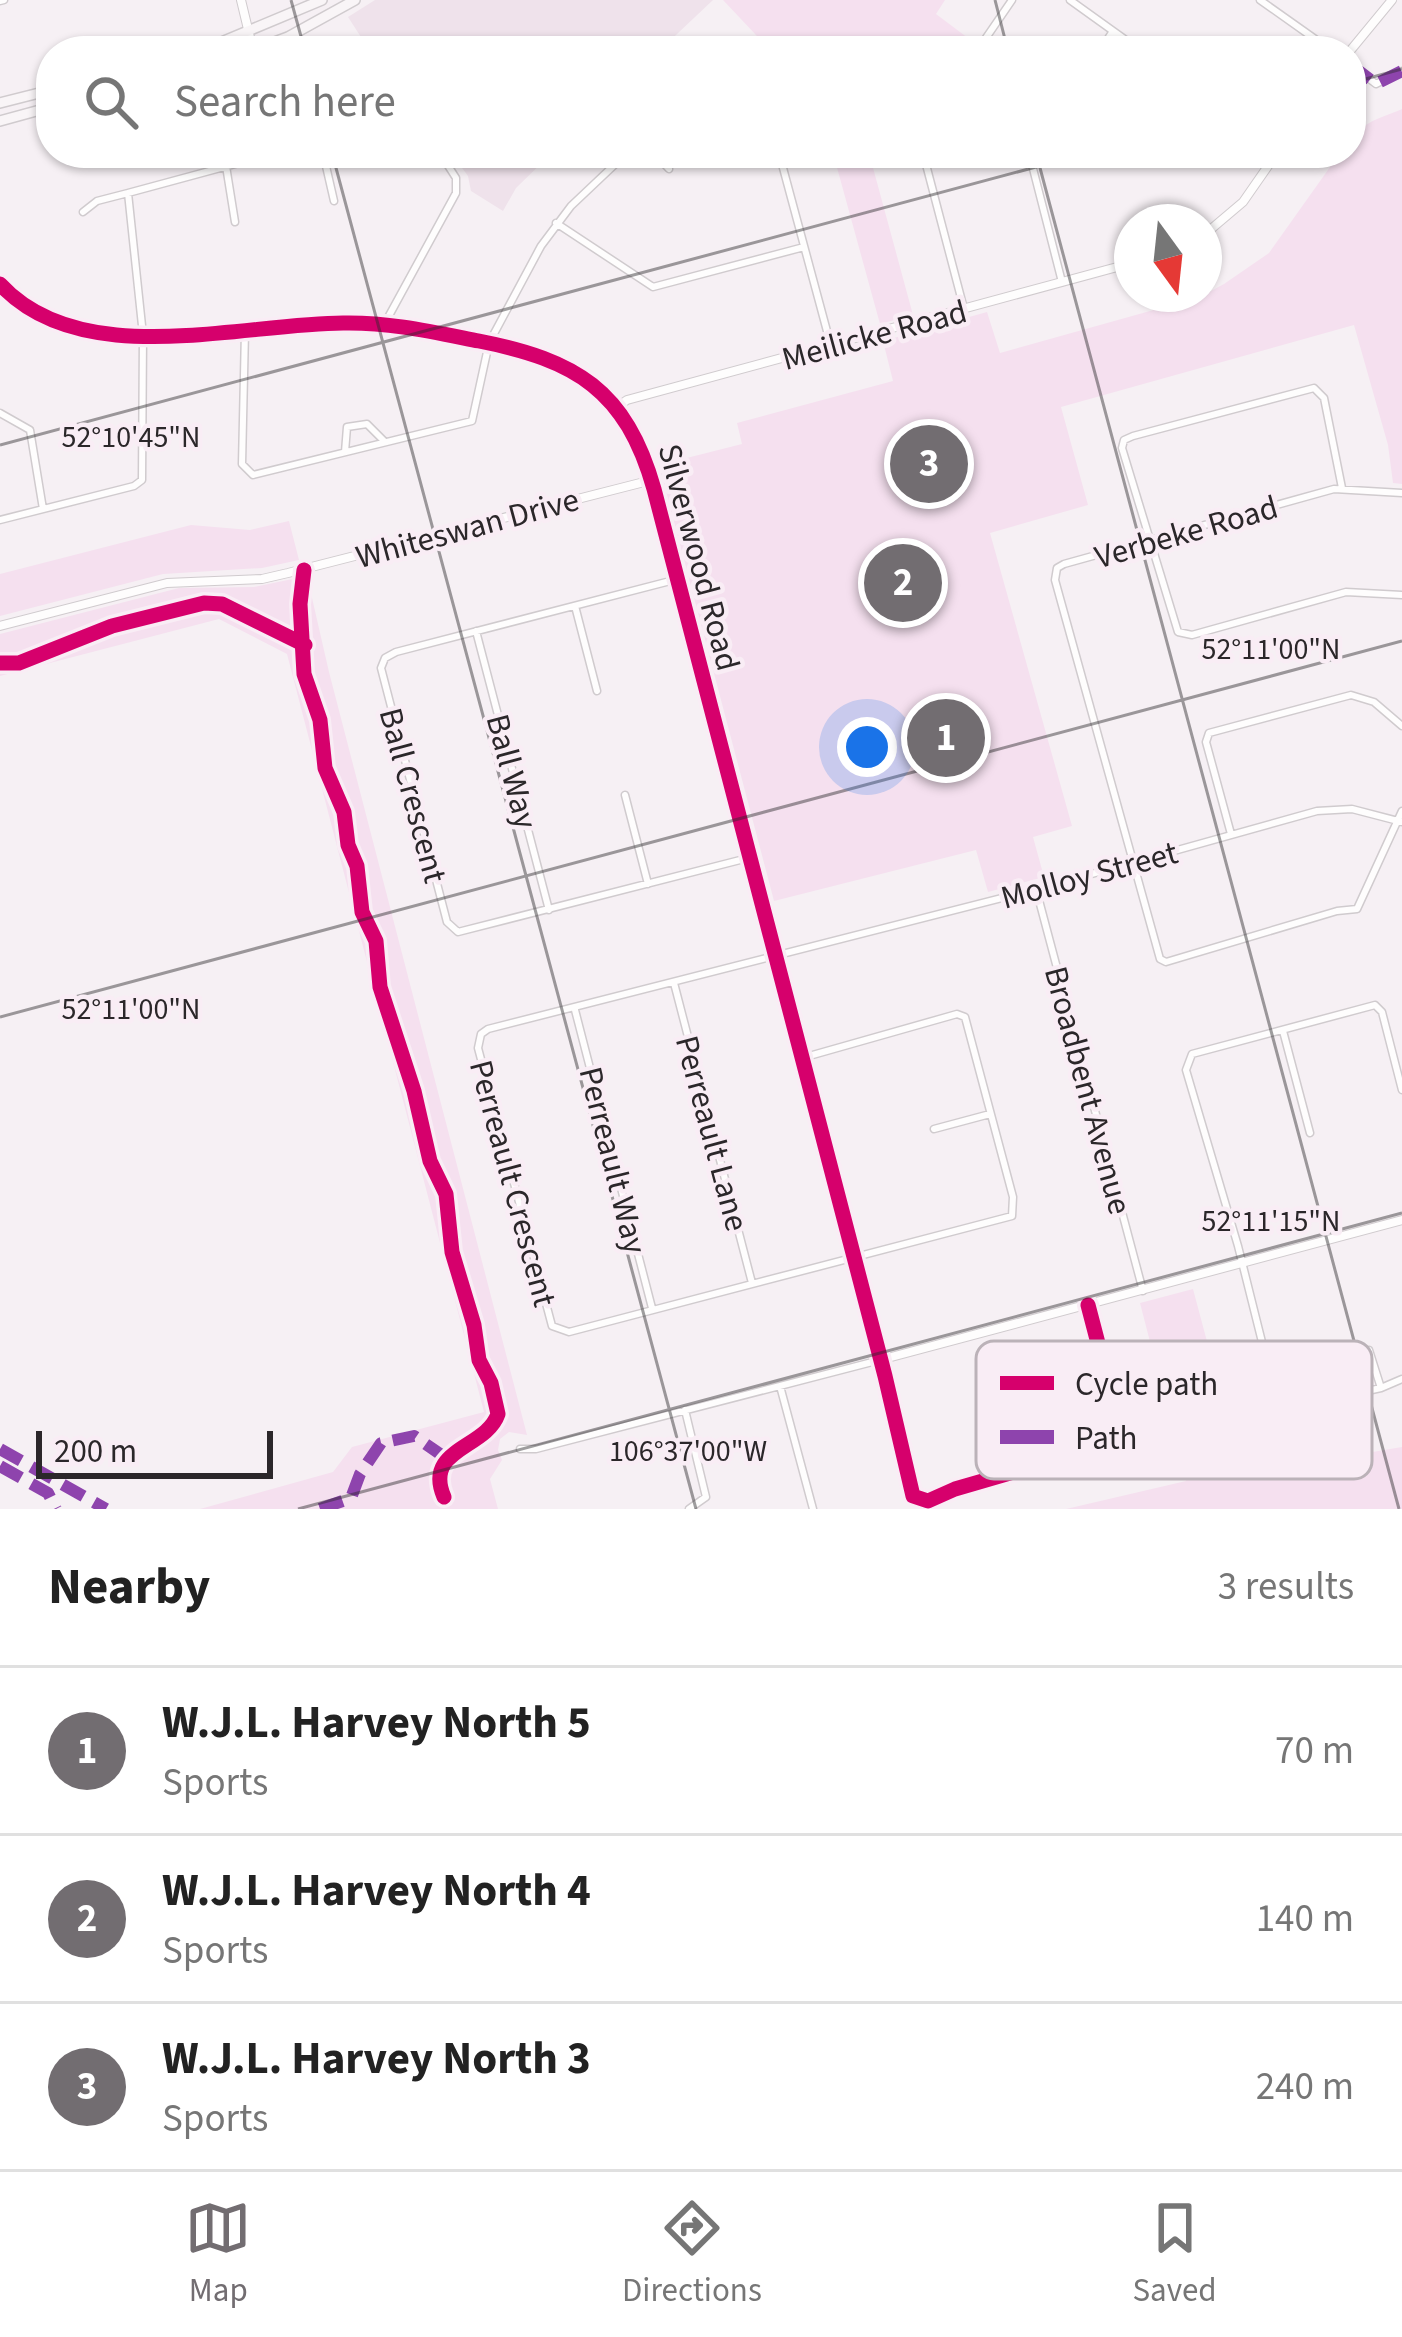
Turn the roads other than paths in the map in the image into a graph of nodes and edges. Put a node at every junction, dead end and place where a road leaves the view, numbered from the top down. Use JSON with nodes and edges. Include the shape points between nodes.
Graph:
{"nodes":[{"id":1,"x":241,"y":0,"type":"edge"},
{"id":2,"x":322,"y":0,"type":"edge"},
{"id":3,"x":355,"y":0,"type":"edge"},
{"id":4,"x":1012,"y":0,"type":"edge"},
{"id":5,"x":1070,"y":0,"type":"edge"},
{"id":6,"x":1260,"y":0,"type":"edge"},
{"id":7,"x":1392,"y":0,"type":"edge"},
{"id":8,"x":1114,"y":31,"type":"junction"},
{"id":9,"x":250,"y":33,"type":"junction"},
{"id":10,"x":242,"y":36,"type":"edge"},
{"id":11,"x":250,"y":36,"type":"edge"},
{"id":12,"x":290,"y":36,"type":"edge"},
{"id":13,"x":987,"y":36,"type":"edge"},
{"id":14,"x":1110,"y":36,"type":"edge"},
{"id":15,"x":1121,"y":36,"type":"edge"},
{"id":16,"x":1311,"y":36,"type":"edge"},
{"id":17,"x":1362,"y":36,"type":"edge"},
{"id":18,"x":1402,"y":71,"type":"edge"},
{"id":19,"x":1366,"y":76,"type":"edge"},
{"id":20,"x":36,"y":94,"type":"edge"},
{"id":21,"x":0,"y":104,"type":"edge"},
{"id":22,"x":36,"y":111,"type":"edge"},
{"id":23,"x":0,"y":121,"type":"edge"},
{"id":24,"x":219,"y":168,"type":"edge"},
{"id":25,"x":226,"y":168,"type":"edge"},
{"id":26,"x":326,"y":168,"type":"edge"},
{"id":27,"x":448,"y":168,"type":"edge"},
{"id":28,"x":611,"y":168,"type":"edge"},
{"id":29,"x":783,"y":168,"type":"edge"},
{"id":30,"x":927,"y":168,"type":"edge"},
{"id":31,"x":1033,"y":168,"type":"edge"},
{"id":32,"x":1267,"y":168,"type":"edge"},
{"id":33,"x":128,"y":193,"type":"junction"},
{"id":34,"x":334,"y":201,"type":"dead end"},
{"id":35,"x":83,"y":212,"type":"dead end"},
{"id":36,"x":1222,"y":220,"type":"edge"},
{"id":37,"x":235,"y":222,"type":"dead end"},
{"id":38,"x":556,"y":223,"type":"junction"},
{"id":39,"x":804,"y":247,"type":"junction"},
{"id":40,"x":1114,"y":267,"type":"edge"},
{"id":41,"x":1062,"y":282,"type":"junction"},
{"id":42,"x":0,"y":284,"type":"edge"},
{"id":43,"x":964,"y":310,"type":"junction"},
{"id":44,"x":386,"y":323,"type":"junction"},
{"id":45,"x":245,"y":329,"type":"junction"},
{"id":46,"x":143,"y":335,"type":"junction"},
{"id":47,"x":489,"y":343,"type":"junction"},
{"id":48,"x":831,"y":346,"type":"junction"},
{"id":49,"x":617,"y":407,"type":"junction"},
{"id":50,"x":0,"y":413,"type":"edge"},
{"id":51,"x":385,"y":442,"type":"junction"},
{"id":52,"x":345,"y":452,"type":"junction"},
{"id":53,"x":652,"y":481,"type":"junction"},
{"id":54,"x":1342,"y":488,"type":"junction"},
{"id":55,"x":1402,"y":493,"type":"edge"},
{"id":56,"x":43,"y":509,"type":"junction"},
{"id":57,"x":0,"y":520,"type":"edge"},
{"id":58,"x":1150,"y":541,"type":"junction"},
{"id":59,"x":678,"y":579,"type":"junction"},
{"id":60,"x":1402,"y":596,"type":"edge"},
{"id":61,"x":575,"y":606,"type":"junction"},
{"id":62,"x":0,"y":626,"type":"edge"},
{"id":63,"x":476,"y":631,"type":"junction"},
{"id":64,"x":597,"y":692,"type":"dead end"},
{"id":65,"x":1402,"y":726,"type":"edge"},
{"id":66,"x":625,"y":795,"type":"dead end"},
{"id":67,"x":1402,"y":811,"type":"edge"},
{"id":68,"x":1400,"y":822,"type":"edge"},
{"id":69,"x":1232,"y":834,"type":"junction"},
{"id":70,"x":748,"y":858,"type":"junction"},
{"id":71,"x":1133,"y":862,"type":"junction"},
{"id":72,"x":648,"y":884,"type":"junction"},
{"id":73,"x":1036,"y":889,"type":"junction"},
{"id":74,"x":549,"y":910,"type":"junction"},
{"id":75,"x":776,"y":957,"type":"junction"},
{"id":76,"x":674,"y":983,"type":"junction"},
{"id":77,"x":575,"y":1010,"type":"junction"},
{"id":78,"x":1283,"y":1031,"type":"junction"},
{"id":79,"x":802,"y":1058,"type":"junction"},
{"id":80,"x":1402,"y":1090,"type":"edge"},
{"id":81,"x":990,"y":1114,"type":"junction"},
{"id":82,"x":934,"y":1129,"type":"dead end"},
{"id":83,"x":1310,"y":1132,"type":"dead end"},
{"id":84,"x":1402,"y":1220,"type":"edge"},
{"id":85,"x":853,"y":1257,"type":"junction"},
{"id":86,"x":1243,"y":1264,"type":"junction"},
{"id":87,"x":752,"y":1283,"type":"junction"},
{"id":88,"x":1143,"y":1291,"type":"junction"},
{"id":89,"x":1088,"y":1305,"type":"junction"},
{"id":90,"x":652,"y":1310,"type":"junction"},
{"id":91,"x":1098,"y":1341,"type":"edge"},
{"id":92,"x":1262,"y":1341,"type":"edge"},
{"id":93,"x":1372,"y":1356,"type":"edge"},
{"id":94,"x":880,"y":1360,"type":"junction"},
{"id":95,"x":1402,"y":1379,"type":"edge"},
{"id":96,"x":780,"y":1386,"type":"junction"},
{"id":97,"x":1382,"y":1388,"type":"junction"},
{"id":98,"x":1372,"y":1390,"type":"edge"},
{"id":99,"x":685,"y":1410,"type":"junction"},
{"id":100,"x":520,"y":1449,"type":"dead end"},
{"id":101,"x":992,"y":1479,"type":"edge"},
{"id":102,"x":688,"y":1509,"type":"edge"},
{"id":103,"x":813,"y":1509,"type":"edge"}],
"edges":[{"from":1,"to":9,"type":"street"},
{"from":2,"to":9,"type":"main road"},
{"from":3,"to":12,"type":"main road"},
{"from":4,"to":13,"type":"street"},
{"from":5,"to":8,"type":"street"},
{"from":6,"to":16,"type":"street"},
{"from":7,"to":17,"type":"street"},
{"from":8,"to":14,"type":"street"},
{"from":8,"to":15,"type":"street"},
{"from":9,"to":10,"type":"main road"},
{"from":9,"to":11,"type":"street"},
{"from":18,"to":19,"type":"street","via":[[1376,84]]},
{"from":20,"to":21,"type":"main road"},
{"from":22,"to":23,"type":"main road"},
{"from":24,"to":33,"type":"street"},
{"from":25,"to":37,"type":"street"},
{"from":26,"to":34,"type":"street"},
{"from":27,"to":44,"type":"street","via":[[458,185]]},
{"from":28,"to":38,"type":"street"},
{"from":29,"to":39,"type":"street"},
{"from":30,"to":43,"type":"street"},
{"from":31,"to":41,"type":"street"},
{"from":32,"to":36,"type":"street"},
{"from":33,"to":35,"type":"street"},
{"from":33,"to":46,"type":"street"},
{"from":38,"to":39,"type":"street","via":[[653,287]]},
{"from":38,"to":47,"type":"street"},
{"from":39,"to":48,"type":"street"},
{"from":40,"to":41,"type":"street","name":"Meilicke Road"},
{"from":41,"to":43,"type":"street","name":"Meilicke Road"},
{"from":42,"to":46,"type":"street","name":"Silverwood Road","via":[[72,330]]},
{"from":43,"to":48,"type":"street","name":"Meilicke Road"},
{"from":44,"to":45,"type":"street","name":"Silverwood Road"},
{"from":44,"to":47,"type":"street","name":"Silverwood Road"},
{"from":45,"to":46,"type":"street","name":"Silverwood Road"},
{"from":45,"to":52,"type":"street","via":[[245,470],[257,476]]},
{"from":46,"to":56,"type":"street","via":[[142,480]]},
{"from":47,"to":49,"type":"street","name":"Silverwood Road","via":[[560,362]]},
{"from":47,"to":51,"type":"street","via":[[472,421]]},
{"from":48,"to":49,"type":"street","name":"Meilicke Road"},
{"from":49,"to":53,"type":"street","name":"Silverwood Road"},
{"from":50,"to":56,"type":"street","via":[[30,430]]},
{"from":51,"to":52,"type":"street"},
{"from":51,"to":52,"type":"street","via":[[367,424],[349,427]]},
{"from":53,"to":59,"type":"street","name":"Silverwood Road"},
{"from":53,"to":62,"type":"street","name":"Whiteswan Drive","via":[[304,570],[167,583]]},
{"from":54,"to":55,"type":"street","name":"Verbeke Road"},
{"from":54,"to":58,"type":"street","name":"Verbeke Road"},
{"from":54,"to":58,"type":"street","via":[[1324,398],[1314,388],[1133,436],[1122,448]]},
{"from":56,"to":57,"type":"street"},
{"from":58,"to":60,"type":"street","via":[[1174,628],[1183,634],[1346,592]]},
{"from":58,"to":71,"type":"street","name":"Verbeke Road","via":[[1055,573]]},
{"from":59,"to":61,"type":"street","name":"Ball Crescent"},
{"from":59,"to":70,"type":"street","name":"Silverwood Road"},
{"from":61,"to":63,"type":"street","name":"Ball Crescent"},
{"from":61,"to":64,"type":"street"},
{"from":63,"to":74,"type":"street","name":"Ball Way"},
{"from":63,"to":74,"type":"street","name":"Ball Crescent","via":[[395,652],[381,668],[451,927],[472,931]]},
{"from":65,"to":69,"type":"street","via":[[1351,695],[1209,733]]},
{"from":66,"to":72,"type":"street"},
{"from":67,"to":68,"type":"street"},
{"from":68,"to":69,"type":"street","name":"Molloy Street","via":[[1336,809]]},
{"from":68,"to":71,"type":"street","via":[[1357,909],[1166,962],[1155,952]]},
{"from":69,"to":71,"type":"street","name":"Molloy Street"},
{"from":70,"to":72,"type":"street","name":"Ball Crescent"},
{"from":70,"to":75,"type":"street","name":"Silverwood Road"},
{"from":71,"to":73,"type":"street","name":"Molloy Street"},
{"from":72,"to":74,"type":"street","name":"Ball Crescent"},
{"from":73,"to":75,"type":"street","name":"Molloy Street"},
{"from":73,"to":88,"type":"street","name":"Broadbent Avenue"},
{"from":75,"to":76,"type":"street","name":"Perreault Crescent"},
{"from":75,"to":79,"type":"street","name":"Silverwood Road"},
{"from":76,"to":77,"type":"street","name":"Perreault Crescent"},
{"from":76,"to":87,"type":"street","name":"Perreault Lane"},
{"from":77,"to":90,"type":"street","name":"Perreault Way"},
{"from":77,"to":90,"type":"street","name":"Perreault Crescent","via":[[488,1029],[478,1048],[552,1326],[569,1332]]},
{"from":78,"to":80,"type":"street","via":[[1375,1004]]},
{"from":78,"to":83,"type":"street"},
{"from":78,"to":86,"type":"street","via":[[1187,1060]]},
{"from":79,"to":81,"type":"street","via":[[958,1014]]},
{"from":79,"to":85,"type":"street","name":"Silverwood Road"},
{"from":81,"to":82,"type":"street"},
{"from":81,"to":85,"type":"street","name":"Perreault Crescent","via":[[1012,1216]]},
{"from":84,"to":86,"type":"street"},
{"from":85,"to":87,"type":"street","name":"Perreault Crescent"},
{"from":85,"to":94,"type":"street","name":"Silverwood Road"},
{"from":86,"to":88,"type":"street"},
{"from":86,"to":92,"type":"street"},
{"from":87,"to":90,"type":"street","name":"Perreault Crescent"},
{"from":88,"to":89,"type":"street"},
{"from":89,"to":91,"type":"street"},
{"from":89,"to":94,"type":"street"},
{"from":93,"to":97,"type":"street"},
{"from":94,"to":96,"type":"street"},
{"from":94,"to":101,"type":"street","via":[[913,1496],[928,1501]]},
{"from":95,"to":97,"type":"street"},
{"from":96,"to":99,"type":"street"},
{"from":96,"to":103,"type":"street"},
{"from":97,"to":98,"type":"street"},
{"from":99,"to":100,"type":"street"},
{"from":99,"to":102,"type":"street","via":[[706,1496]]}]}
